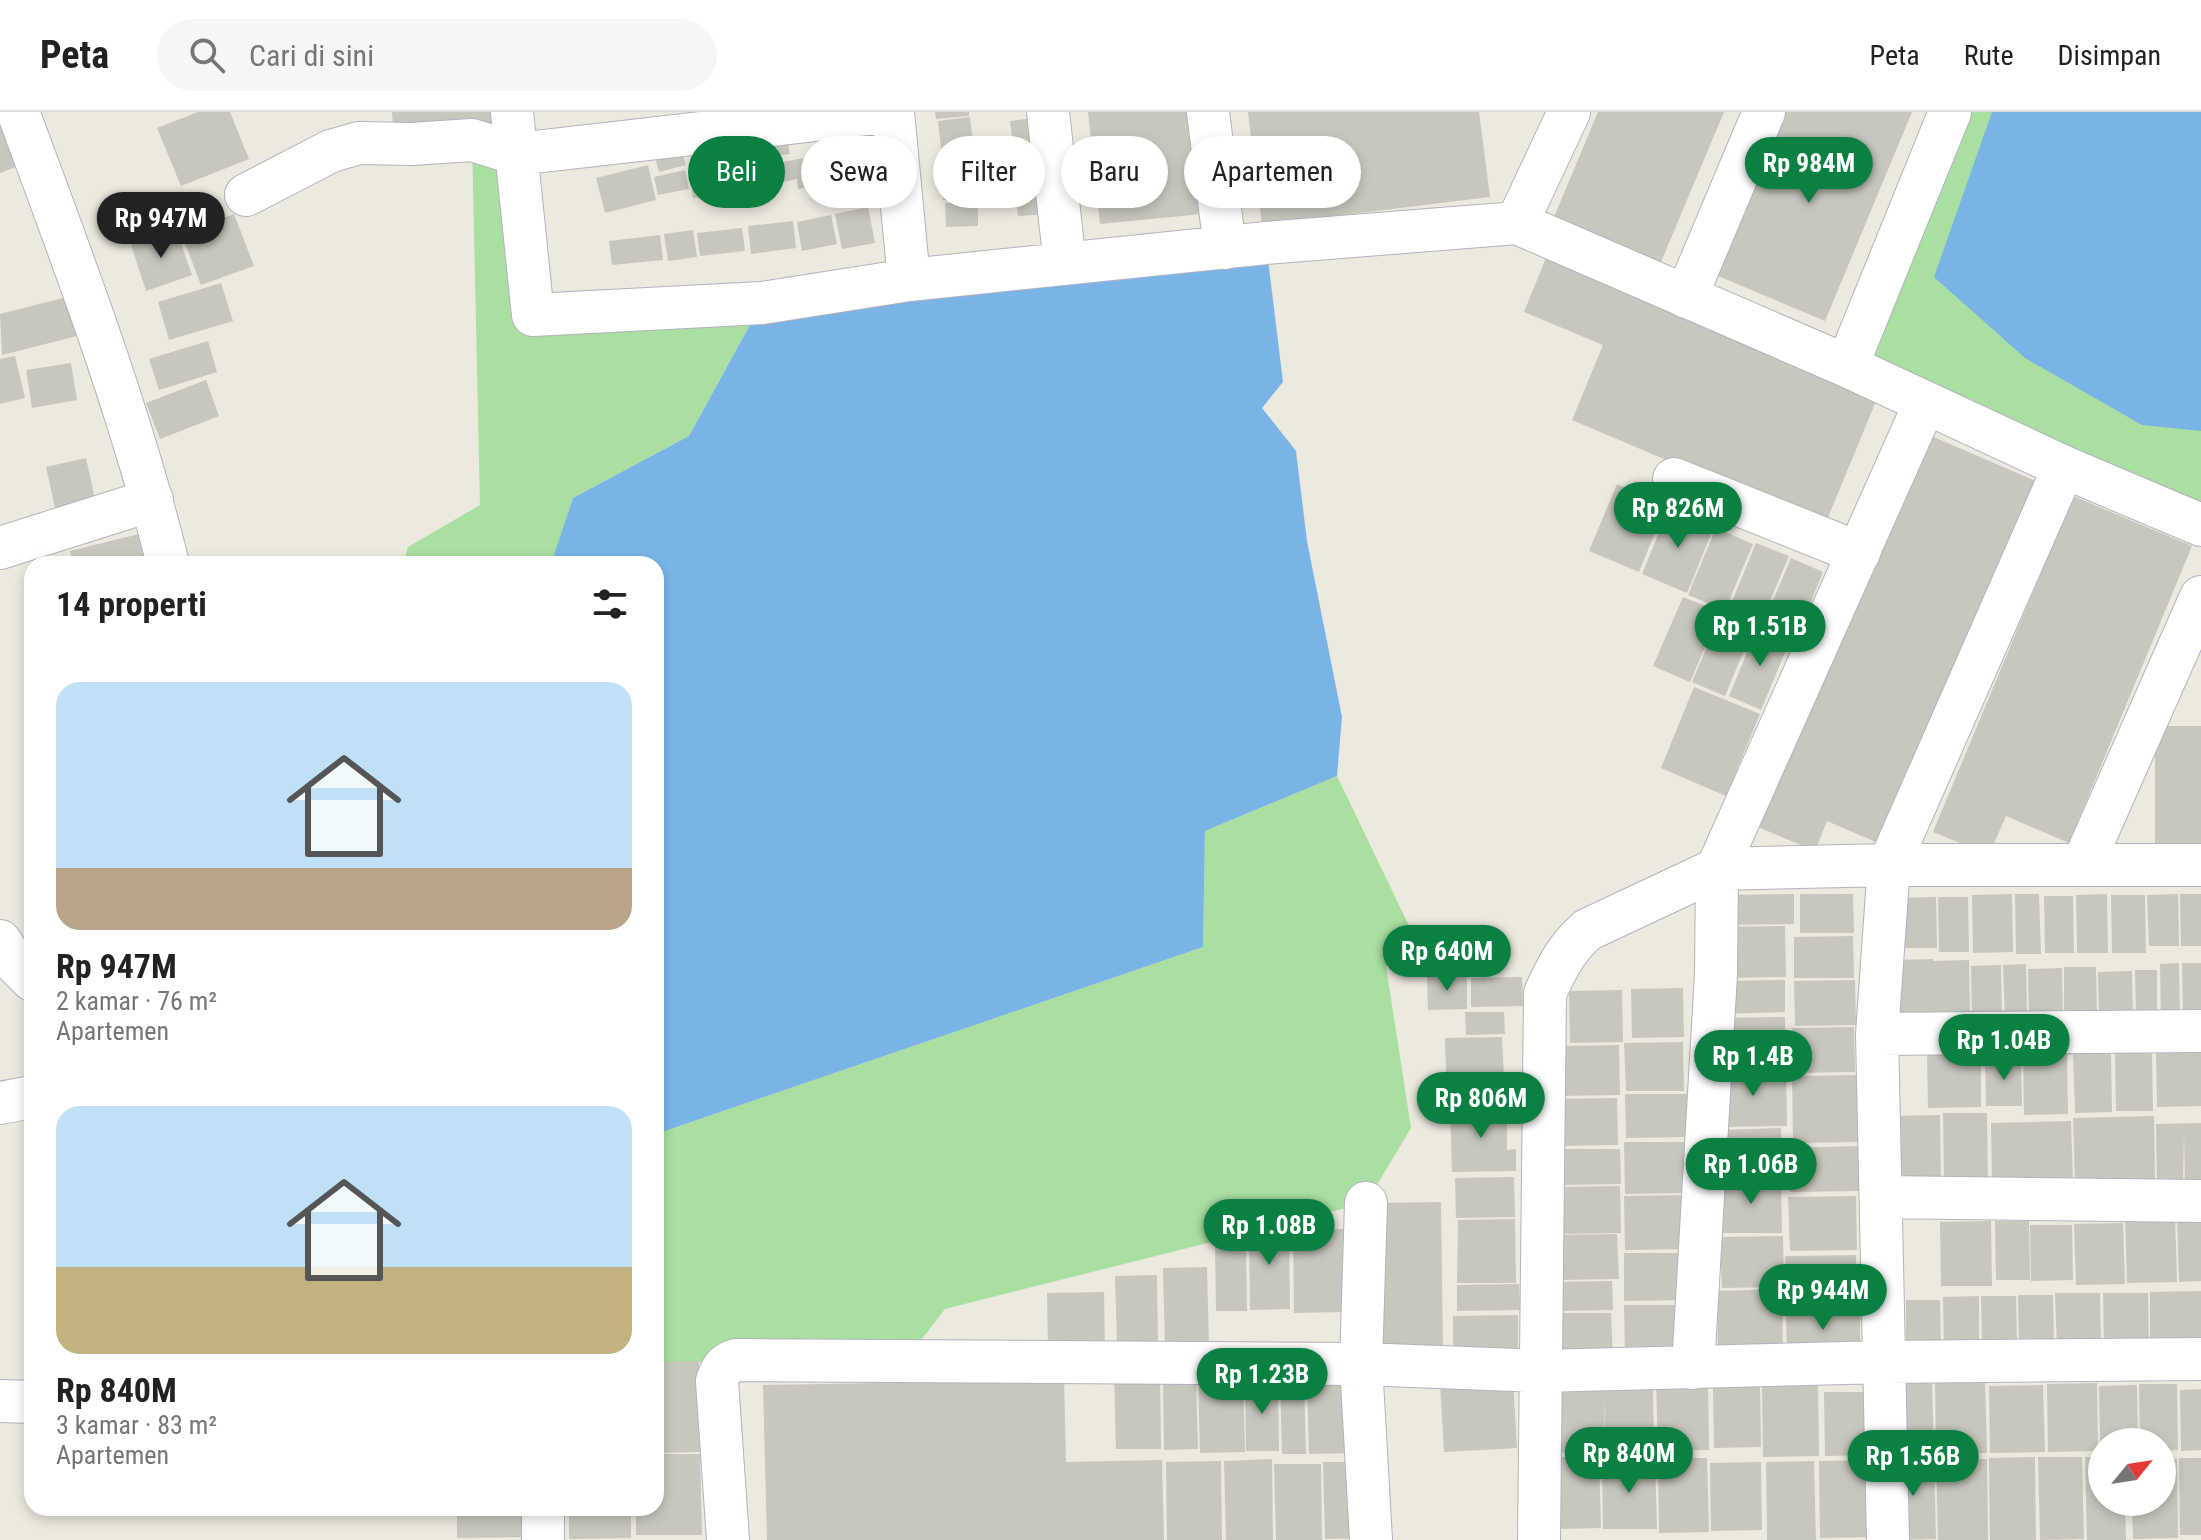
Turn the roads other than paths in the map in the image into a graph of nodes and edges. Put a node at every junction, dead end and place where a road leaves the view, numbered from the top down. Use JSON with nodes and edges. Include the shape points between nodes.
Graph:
{"nodes":[{"id":1,"x":18,"y":112,"type":"edge"},
{"id":2,"x":512,"y":112,"type":"edge"},
{"id":3,"x":885,"y":112,"type":"edge"},
{"id":4,"x":893,"y":112,"type":"edge"},
{"id":5,"x":1048,"y":112,"type":"edge"},
{"id":6,"x":1208,"y":112,"type":"edge"},
{"id":7,"x":1569,"y":112,"type":"edge"},
{"id":8,"x":1764,"y":112,"type":"edge"},
{"id":9,"x":1950,"y":112,"type":"edge"},
{"id":10,"x":517,"y":154,"type":"junction"},
{"id":11,"x":246,"y":195,"type":"dead end"},
{"id":12,"x":1517,"y":223,"type":"junction"},
{"id":13,"x":1225,"y":248,"type":"junction"},
{"id":14,"x":1065,"y":264,"type":"junction"},
{"id":15,"x":909,"y":280,"type":"junction"},
{"id":16,"x":1686,"y":297,"type":"junction"},
{"id":17,"x":1847,"y":366,"type":"junction"},
{"id":18,"x":1925,"y":403,"type":"junction"},
{"id":19,"x":2064,"y":467,"type":"junction"},
{"id":20,"x":1674,"y":479,"type":"dead end"},
{"id":21,"x":152,"y":500,"type":"junction"},
{"id":22,"x":2201,"y":525,"type":"edge"},
{"id":23,"x":0,"y":548,"type":"edge"},
{"id":24,"x":1859,"y":553,"type":"junction"},
{"id":25,"x":166,"y":556,"type":"edge"},
{"id":26,"x":2201,"y":597,"type":"edge"},
{"id":27,"x":2083,"y":864,"type":"junction"},
{"id":28,"x":1889,"y":865,"type":"junction"},
{"id":29,"x":2201,"y":865,"type":"edge"},
{"id":30,"x":1717,"y":869,"type":"junction"},
{"id":31,"x":2201,"y":1031,"type":"edge"},
{"id":32,"x":1877,"y":1034,"type":"junction"},
{"id":33,"x":24,"y":1098,"type":"edge"},
{"id":34,"x":0,"y":1103,"type":"edge"},
{"id":35,"x":1882,"y":1197,"type":"junction"},
{"id":36,"x":2201,"y":1201,"type":"edge"},
{"id":37,"x":1366,"y":1203,"type":"dead end"},
{"id":38,"x":2201,"y":1359,"type":"edge"},
{"id":39,"x":1885,"y":1362,"type":"junction"},
{"id":40,"x":1361,"y":1364,"type":"junction"},
{"id":41,"x":1693,"y":1368,"type":"junction"},
{"id":42,"x":1542,"y":1371,"type":"junction"},
{"id":43,"x":0,"y":1401,"type":"edge"},
{"id":44,"x":24,"y":1402,"type":"edge"},
{"id":45,"x":543,"y":1516,"type":"edge"},
{"id":46,"x":543,"y":1540,"type":"edge"},
{"id":47,"x":728,"y":1540,"type":"edge"},
{"id":48,"x":1371,"y":1540,"type":"edge"},
{"id":49,"x":1539,"y":1540,"type":"edge"},
{"id":50,"x":1888,"y":1540,"type":"edge"}],
"edges":[{"from":1,"to":21,"type":"street"},
{"from":2,"to":10,"type":"street"},
{"from":3,"to":10,"type":"street"},
{"from":4,"to":15,"type":"street"},
{"from":5,"to":14,"type":"street"},
{"from":6,"to":13,"type":"street"},
{"from":7,"to":12,"type":"street"},
{"from":8,"to":16,"type":"street"},
{"from":9,"to":17,"type":"street"},
{"from":10,"to":11,"type":"street","via":[[472,140],[359,143],[331,151]]},
{"from":10,"to":15,"type":"street","via":[[533,315],[762,303]]},
{"from":12,"to":13,"type":"street"},
{"from":12,"to":16,"type":"street"},
{"from":13,"to":14,"type":"street"},
{"from":14,"to":15,"type":"street"},
{"from":16,"to":17,"type":"street"},
{"from":17,"to":18,"type":"street"},
{"from":18,"to":19,"type":"street"},
{"from":18,"to":24,"type":"street"},
{"from":19,"to":22,"type":"street"},
{"from":19,"to":28,"type":"street"},
{"from":20,"to":24,"type":"street"},
{"from":21,"to":23,"type":"street"},
{"from":21,"to":25,"type":"street"},
{"from":24,"to":30,"type":"street"},
{"from":26,"to":27,"type":"street"},
{"from":27,"to":28,"type":"street"},
{"from":27,"to":29,"type":"street"},
{"from":28,"to":30,"type":"street"},
{"from":28,"to":32,"type":"street"},
{"from":30,"to":41,"type":"street","via":[[1716,974]]},
{"from":30,"to":42,"type":"street","via":[[1587,930],[1562,956],[1545,993]]},
{"from":31,"to":32,"type":"street"},
{"from":32,"to":35,"type":"street"},
{"from":33,"to":34,"type":"street"},
{"from":35,"to":36,"type":"street"},
{"from":35,"to":39,"type":"street"},
{"from":37,"to":40,"type":"street"},
{"from":38,"to":39,"type":"street"},
{"from":39,"to":41,"type":"street"},
{"from":39,"to":50,"type":"street"},
{"from":40,"to":42,"type":"street"},
{"from":40,"to":47,"type":"street","via":[[736,1360],[720,1371],[717,1381]]},
{"from":40,"to":48,"type":"street"},
{"from":41,"to":42,"type":"street"},
{"from":42,"to":49,"type":"street"},
{"from":43,"to":44,"type":"street"},
{"from":45,"to":46,"type":"street"}]}
